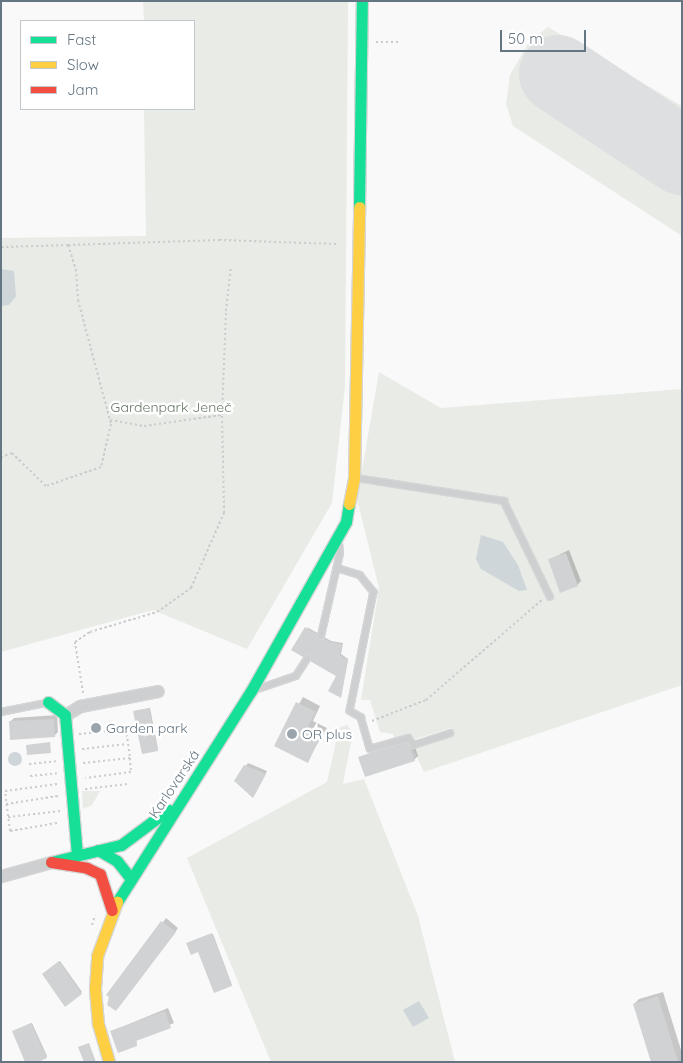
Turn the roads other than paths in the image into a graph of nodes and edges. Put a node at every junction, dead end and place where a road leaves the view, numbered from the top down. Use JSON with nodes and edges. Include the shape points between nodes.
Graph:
{"nodes":[{"id":1,"x":362,"y":1,"type":"edge"},
{"id":2,"x":354,"y":478,"type":"junction"},
{"id":3,"x":338,"y":539,"type":"junction"},
{"id":4,"x":336,"y":568,"type":"junction"},
{"id":5,"x":550,"y":596,"type":"dead end"},
{"id":6,"x":321,"y":636,"type":"dead end"},
{"id":7,"x":307,"y":659,"type":"dead end"},
{"id":8,"x":158,"y":691,"type":"dead end"},
{"id":9,"x":251,"y":691,"type":"junction"},
{"id":10,"x":48,"y":702,"type":"joint"},
{"id":11,"x":1,"y":712,"type":"edge"},
{"id":12,"x":65,"y":715,"type":"junction"},
{"id":13,"x":450,"y":733,"type":"dead end"},
{"id":14,"x":179,"y":800,"type":"junction"},
{"id":15,"x":98,"y":850,"type":"junction"},
{"id":16,"x":77,"y":854,"type":"junction"},
{"id":17,"x":51,"y":862,"type":"junction"},
{"id":18,"x":100,"y":874,"type":"junction"},
{"id":19,"x":1,"y":876,"type":"edge"},
{"id":20,"x":131,"y":879,"type":"junction"},
{"id":21,"x":112,"y":910,"type":"junction"},
{"id":22,"x":109,"y":1062,"type":"edge"}],
"edges":[{"from":1,"to":2,"type":"main road","name":"Karlovarská"},
{"from":2,"to":3,"type":"main road","name":"Karlovarská","via":[[346,522]]},
{"from":2,"to":5,"type":"lane","via":[[504,501]]},
{"from":3,"to":4,"type":"lane"},
{"from":3,"to":9,"type":"main road","name":"Karlovarská"},
{"from":4,"to":6,"type":"lane"},
{"from":4,"to":13,"type":"lane","via":[[360,575],[374,592],[350,711],[361,717],[370,750],[408,738],[414,745]]},
{"from":7,"to":9,"type":"lane","via":[[296,676]]},
{"from":8,"to":12,"type":"street","via":[[86,705]]},
{"from":9,"to":14,"type":"main road","name":"Karlovarská"},
{"from":10,"to":11,"type":"lane"},
{"from":10,"to":12,"type":"main road"},
{"from":12,"to":16,"type":"main road"},
{"from":14,"to":15,"type":"main road","via":[[121,845]]},
{"from":14,"to":20,"type":"main road","name":"Karlovarská"},
{"from":15,"to":16,"type":"main road"},
{"from":15,"to":20,"type":"main road","via":[[117,862]]},
{"from":16,"to":17,"type":"main road"},
{"from":17,"to":18,"type":"main road","via":[[88,868]]},
{"from":17,"to":19,"type":"street"},
{"from":18,"to":20,"type":"main road"},
{"from":18,"to":21,"type":"main road"},
{"from":20,"to":21,"type":"main road","name":"Karlovarská"},
{"from":21,"to":22,"type":"main road","name":"Karlovarská","via":[[100,945],[96,974],[98,1024]]}]}
